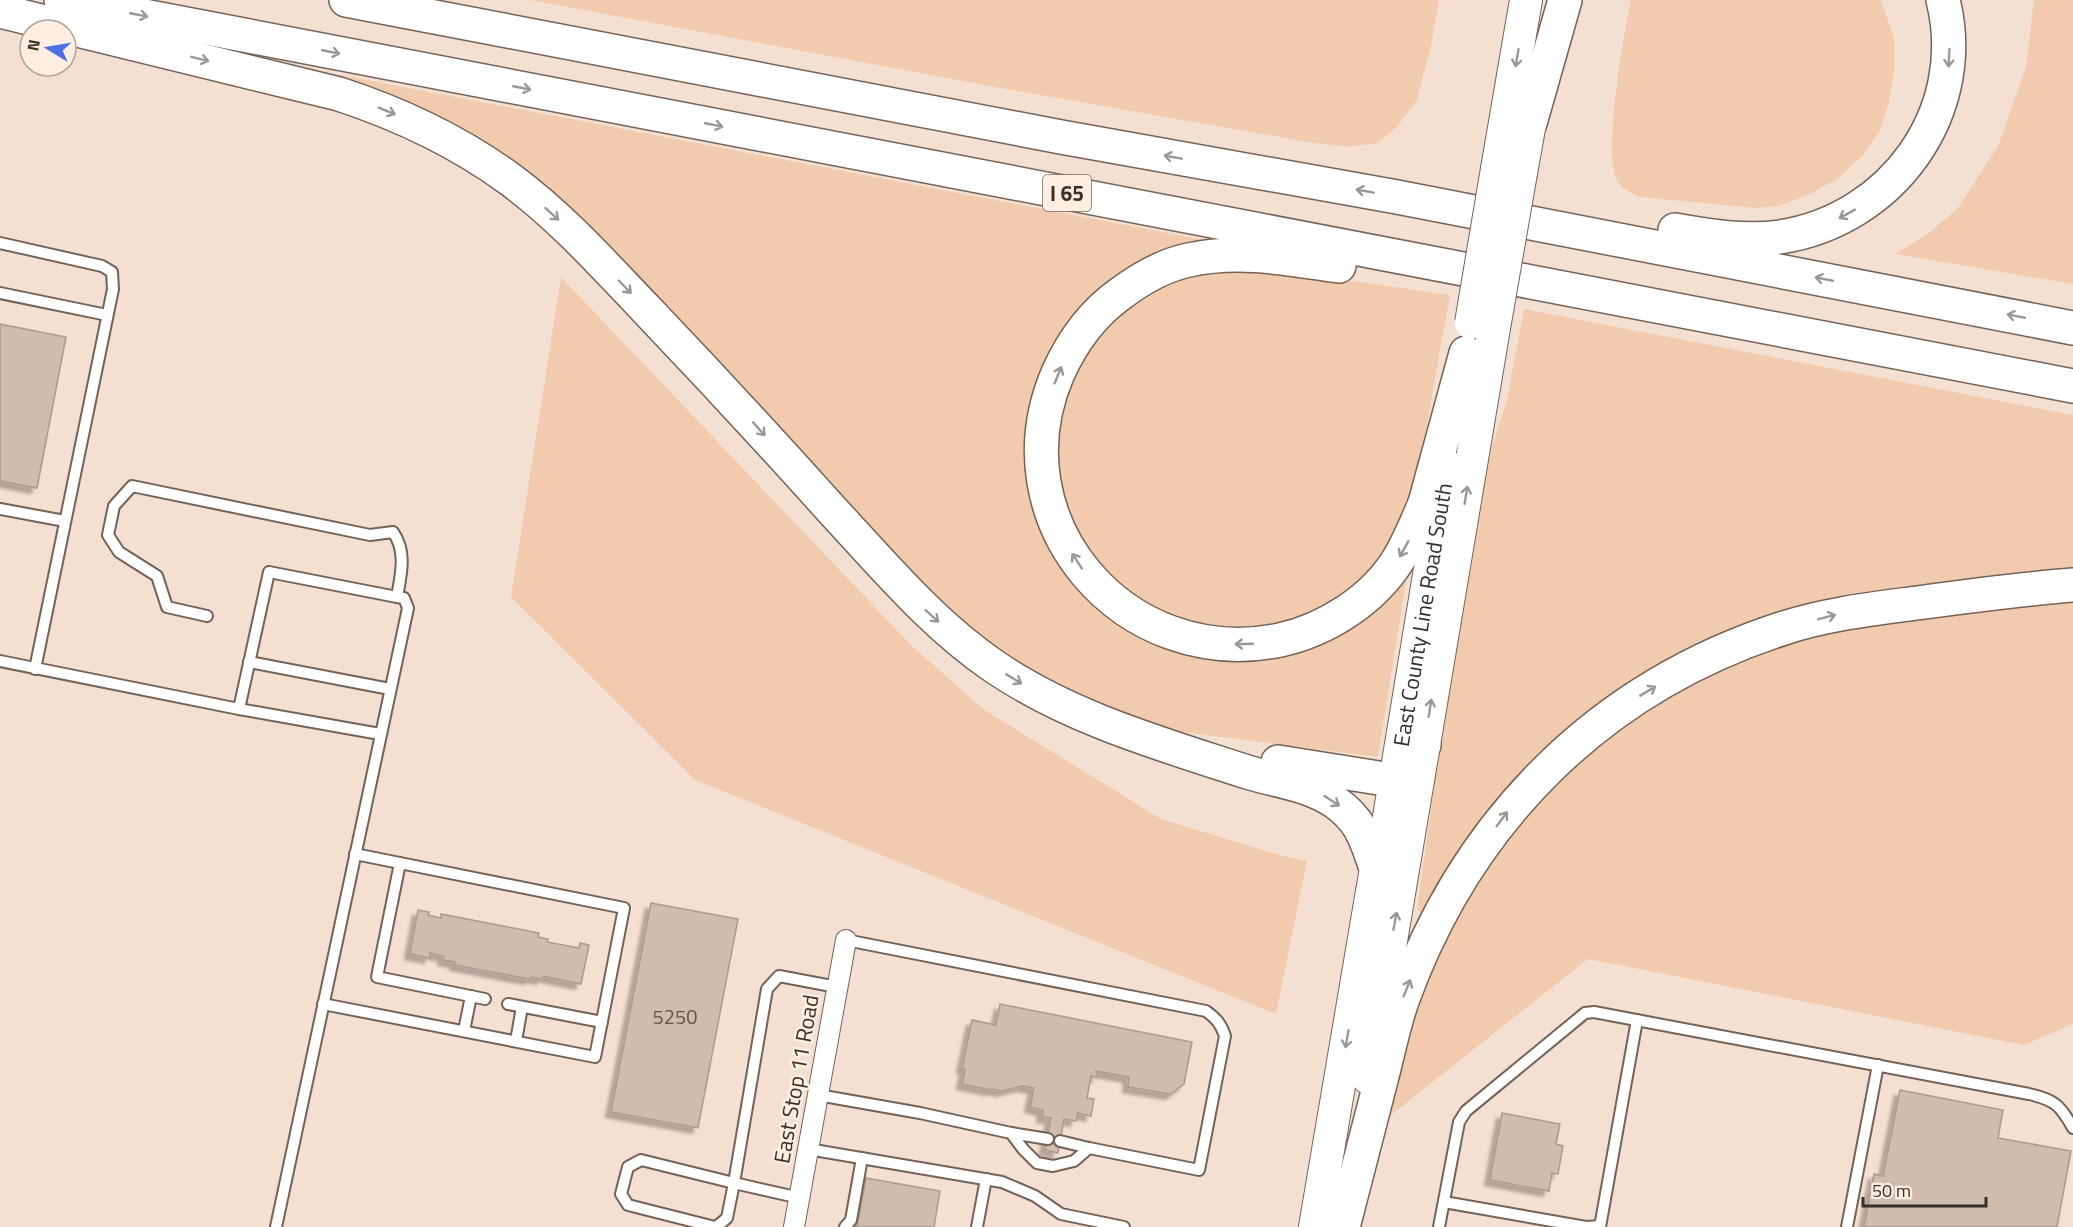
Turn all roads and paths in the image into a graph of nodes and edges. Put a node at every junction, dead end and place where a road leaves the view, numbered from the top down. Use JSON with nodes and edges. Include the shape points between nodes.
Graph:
{"nodes":[{"id":1,"x":61,"y":0,"type":"edge"},
{"id":2,"x":346,"y":0,"type":"edge"},
{"id":3,"x":1526,"y":0,"type":"edge"},
{"id":4,"x":1565,"y":0,"type":"edge"},
{"id":5,"x":1943,"y":0,"type":"edge"},
{"id":6,"x":0,"y":11,"type":"edge"},
{"id":7,"x":1530,"y":123,"type":"joint"},
{"id":8,"x":1509,"y":171,"type":"junction"},
{"id":9,"x":1397,"y":197,"type":"junction"},
{"id":10,"x":0,"y":243,"type":"edge"},
{"id":11,"x":0,"y":293,"type":"edge"},
{"id":12,"x":107,"y":315,"type":"junction"},
{"id":13,"x":1726,"y":319,"type":"junction"},
{"id":14,"x":2073,"y":328,"type":"edge"},
{"id":15,"x":1477,"y":335,"type":"junction"},
{"id":16,"x":2073,"y":386,"type":"edge"},
{"id":17,"x":0,"y":509,"type":"edge"},
{"id":18,"x":65,"y":522,"type":"junction"},
{"id":19,"x":2073,"y":585,"type":"edge"},
{"id":20,"x":397,"y":597,"type":"junction"},
{"id":21,"x":207,"y":616,"type":"dead end"},
{"id":22,"x":0,"y":661,"type":"edge"},
{"id":23,"x":249,"y":662,"type":"junction"},
{"id":24,"x":35,"y":669,"type":"junction"},
{"id":25,"x":390,"y":689,"type":"junction"},
{"id":26,"x":239,"y":709,"type":"junction"},
{"id":27,"x":380,"y":735,"type":"junction"},
{"id":28,"x":1424,"y":745,"type":"junction"},
{"id":29,"x":1178,"y":749,"type":"junction"},
{"id":30,"x":1396,"y":775,"type":"junction"},
{"id":31,"x":355,"y":854,"type":"junction"},
{"id":32,"x":400,"y":863,"type":"junction"},
{"id":33,"x":1376,"y":868,"type":"junction"},
{"id":34,"x":846,"y":940,"type":"joint"},
{"id":35,"x":837,"y":987,"type":"junction"},
{"id":36,"x":471,"y":996,"type":"junction"},
{"id":37,"x":485,"y":999,"type":"dead end"},
{"id":38,"x":323,"y":1004,"type":"junction"},
{"id":39,"x":508,"y":1004,"type":"dead end"},
{"id":40,"x":522,"y":1007,"type":"junction"},
{"id":41,"x":1637,"y":1020,"type":"junction"},
{"id":42,"x":602,"y":1023,"type":"junction"},
{"id":43,"x":464,"y":1031,"type":"junction"},
{"id":44,"x":516,"y":1041,"type":"junction"},
{"id":45,"x":1878,"y":1065,"type":"junction"},
{"id":46,"x":818,"y":1095,"type":"junction"},
{"id":47,"x":2073,"y":1128,"type":"edge"},
{"id":48,"x":1011,"y":1133,"type":"junction"},
{"id":49,"x":1048,"y":1139,"type":"dead end"},
{"id":50,"x":1060,"y":1141,"type":"dead end"},
{"id":51,"x":1089,"y":1148,"type":"junction"},
{"id":52,"x":808,"y":1149,"type":"junction"},
{"id":53,"x":862,"y":1158,"type":"junction"},
{"id":54,"x":986,"y":1179,"type":"junction"},
{"id":55,"x":734,"y":1182,"type":"junction"},
{"id":56,"x":800,"y":1198,"type":"junction"},
{"id":57,"x":1444,"y":1202,"type":"junction"},
{"id":58,"x":1061,"y":1214,"type":"junction"},
{"id":59,"x":276,"y":1227,"type":"edge"},
{"id":60,"x":716,"y":1227,"type":"edge"},
{"id":61,"x":794,"y":1227,"type":"edge"},
{"id":62,"x":845,"y":1227,"type":"edge"},
{"id":63,"x":977,"y":1227,"type":"edge"},
{"id":64,"x":1059,"y":1227,"type":"edge"},
{"id":65,"x":1124,"y":1227,"type":"edge"},
{"id":66,"x":1315,"y":1227,"type":"edge"},
{"id":67,"x":1342,"y":1227,"type":"edge"},
{"id":68,"x":1439,"y":1227,"type":"edge"},
{"id":69,"x":1600,"y":1227,"type":"edge"},
{"id":70,"x":1847,"y":1227,"type":"edge"}],
"edges":[{"from":1,"to":13,"type":"highway","number":"I 65","one_way":true},
{"from":9,"to":2,"type":"highway","number":"I 65","one_way":true},
{"from":3,"to":8,"type":"main road","name":"East County Line Road South","one_way":true},
{"from":4,"to":7,"type":"highway"},
{"from":5,"to":9,"type":"highway","one_way":true,"via":[[1949,32],[1948,71],[1929,130],[1918,150],[1879,194],[1824,225],[1779,237],[1731,237]]},
{"from":6,"to":29,"type":"highway","one_way":true,"via":[[339,94],[420,125],[481,159],[539,202],[585,245],[909,594],[955,637],[996,668],[1050,699]]},
{"from":7,"to":8,"type":"main road","name":"East County Line Road South"},
{"from":8,"to":15,"type":"main road","name":"East County Line Road South","bridge":true},
{"from":14,"to":9,"type":"highway","number":"I 65","one_way":true},
{"from":10,"to":12,"type":"lane","via":[[102,266],[112,272]]},
{"from":11,"to":12,"type":"lane"},
{"from":12,"to":18,"type":"lane"},
{"from":15,"to":13,"type":"highway","one_way":true,"via":[[1425,503],[1407,544],[1383,580],[1366,597],[1330,621],[1268,642],[1225,644],[1189,639],[1155,626],[1119,605],[1087,575],[1070,551],[1054,517],[1045,476],[1043,436],[1049,398],[1064,361],[1107,303],[1145,277],[1168,267],[1188,260],[1230,255],[1279,258]]},
{"from":13,"to":16,"type":"highway","number":"I 65"},
{"from":28,"to":15,"type":"main road","name":"East County Line Road South","one_way":true},
{"from":15,"to":30,"type":"main road","name":"East County Line Road South"},
{"from":17,"to":18,"type":"lane"},
{"from":18,"to":24,"type":"lane"},
{"from":67,"to":19,"type":"highway","one_way":true,"via":[[1401,1003],[1427,941],[1455,888],[1502,819],[1572,745],[1677,673],[1784,628],[1848,612]]},
{"from":20,"to":21,"type":"lane","via":[[403,565],[400,542],[393,532],[370,535],[132,486],[114,506],[108,535],[119,552],[157,576],[167,607]]},
{"from":20,"to":23,"type":"lane","via":[[268,572]]},
{"from":20,"to":25,"type":"lane","via":[[404,598],[408,608]]},
{"from":22,"to":24,"type":"lane"},
{"from":23,"to":25,"type":"lane"},
{"from":23,"to":26,"type":"lane"},
{"from":24,"to":26,"type":"lane"},
{"from":25,"to":27,"type":"lane"},
{"from":26,"to":27,"type":"lane"},
{"from":27,"to":31,"type":"lane"},
{"from":28,"to":30,"type":"highway"},
{"from":67,"to":28,"type":"main road","name":"East County Line Road South","one_way":true},
{"from":29,"to":30,"type":"highway","via":[[1385,779]]},
{"from":29,"to":33,"type":"highway","one_way":true,"via":[[1304,787],[1332,800],[1355,818]]},
{"from":30,"to":33,"type":"main road","name":"East County Line Road South"},
{"from":31,"to":32,"type":"lane"},
{"from":31,"to":38,"type":"lane"},
{"from":32,"to":36,"type":"lane","via":[[377,977]]},
{"from":32,"to":42,"type":"lane","via":[[624,908]]},
{"from":33,"to":66,"type":"main road","name":"East County Line Road South","one_way":true},
{"from":34,"to":35,"type":"street","name":"East Stop 11 Road"},
{"from":34,"to":51,"type":"lane","via":[[1206,1011],[1215,1017],[1225,1036],[1199,1170]]},
{"from":35,"to":46,"type":"street","name":"East Stop 11 Road"},
{"from":35,"to":55,"type":"lane","via":[[778,976],[767,988]]},
{"from":36,"to":37,"type":"lane"},
{"from":36,"to":43,"type":"lane"},
{"from":38,"to":43,"type":"lane"},
{"from":38,"to":59,"type":"lane"},
{"from":39,"to":40,"type":"lane"},
{"from":40,"to":42,"type":"lane"},
{"from":40,"to":44,"type":"lane"},
{"from":41,"to":45,"type":"lane"},
{"from":41,"to":57,"type":"lane","via":[[1585,1013],[1466,1111],[1459,1122]]},
{"from":41,"to":69,"type":"lane"},
{"from":42,"to":44,"type":"lane","via":[[595,1057]]},
{"from":43,"to":44,"type":"lane"},
{"from":45,"to":47,"type":"lane","via":[[2050,1099],[2062,1108]]},
{"from":45,"to":70,"type":"lane"},
{"from":46,"to":48,"type":"lane"},
{"from":46,"to":52,"type":"street","name":"East Stop 11 Road"},
{"from":48,"to":49,"type":"lane"},
{"from":48,"to":51,"type":"lane","via":[[1037,1163],[1053,1166],[1074,1161]]},
{"from":50,"to":51,"type":"lane"},
{"from":52,"to":53,"type":"lane"},
{"from":52,"to":56,"type":"street","name":"East Stop 11 Road"},
{"from":53,"to":54,"type":"lane"},
{"from":53,"to":62,"type":"lane","via":[[851,1220]]},
{"from":54,"to":58,"type":"lane","via":[[1035,1197]]},
{"from":54,"to":63,"type":"lane"},
{"from":55,"to":56,"type":"lane"},
{"from":55,"to":60,"type":"lane","via":[[727,1218]]},
{"from":55,"to":60,"type":"lane","via":[[641,1160],[628,1167],[621,1194],[628,1205]]},
{"from":56,"to":61,"type":"street","name":"East Stop 11 Road"},
{"from":57,"to":68,"type":"lane"},
{"from":57,"to":69,"type":"lane"},
{"from":58,"to":64,"type":"lane"},
{"from":58,"to":65,"type":"lane"}]}
